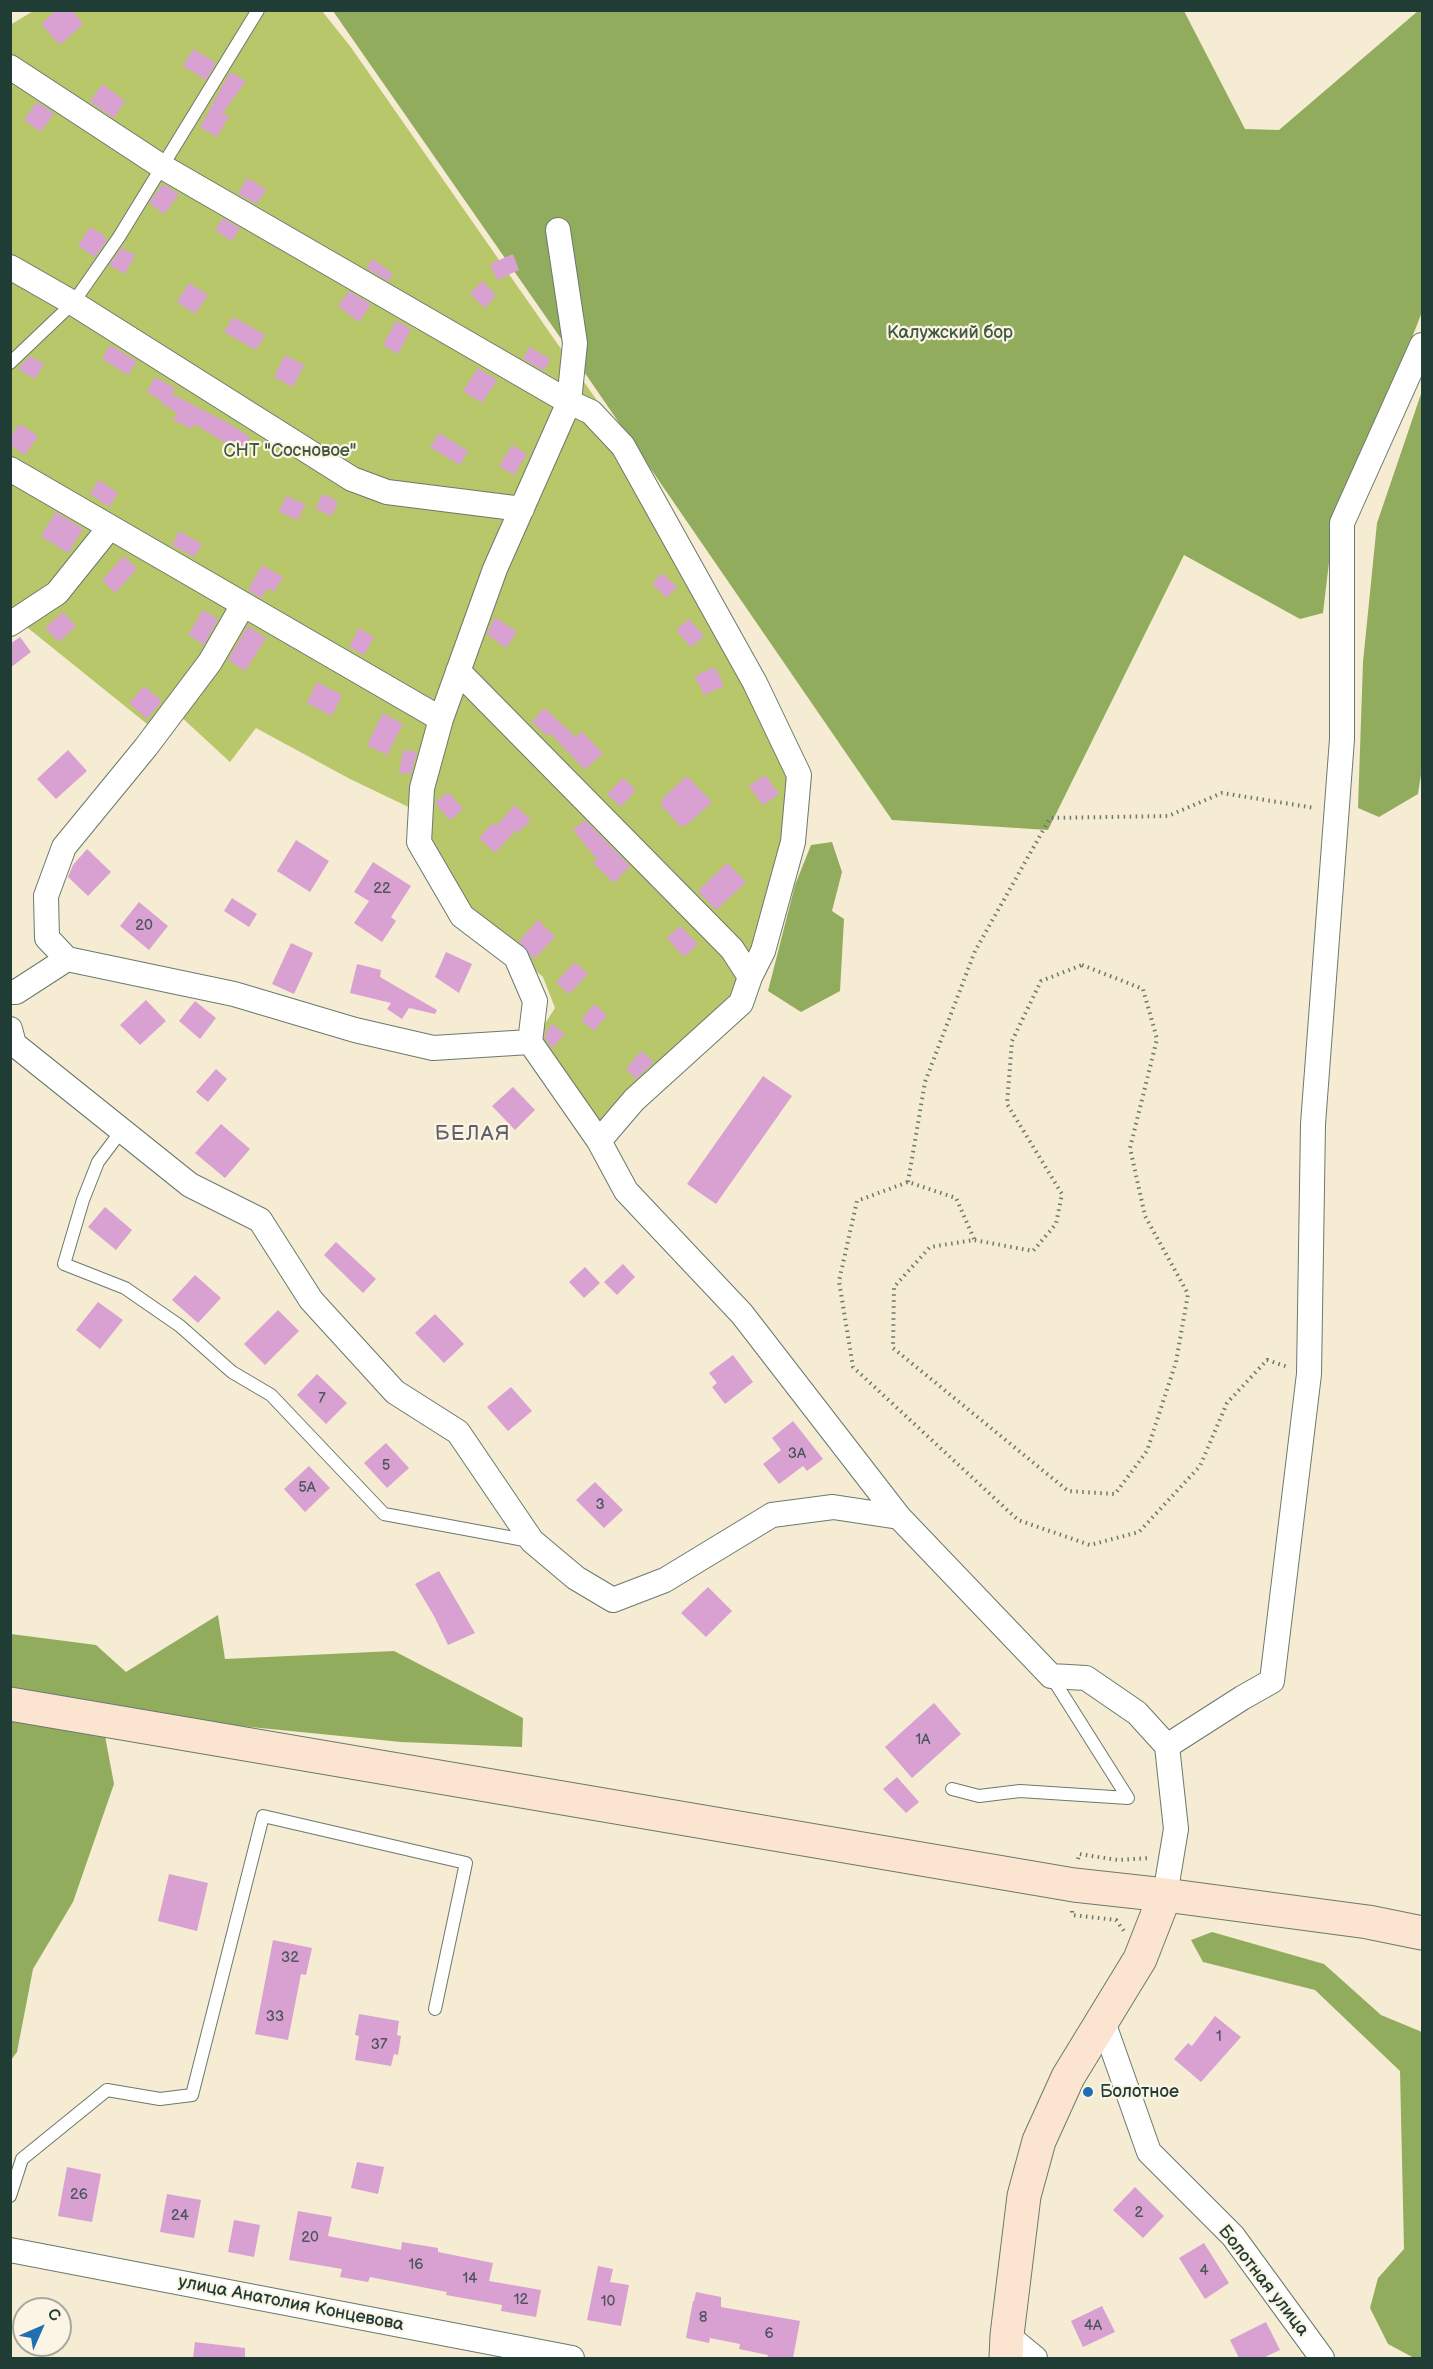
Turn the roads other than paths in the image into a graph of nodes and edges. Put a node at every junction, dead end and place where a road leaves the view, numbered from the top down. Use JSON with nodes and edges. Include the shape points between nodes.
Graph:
{"nodes":[{"id":1,"x":258,"y":10,"type":"edge"},
{"id":2,"x":10,"y":68,"type":"edge"},
{"id":3,"x":161,"y":166,"type":"junction"},
{"id":4,"x":558,"y":230,"type":"dead end"},
{"id":5,"x":10,"y":267,"type":"edge"},
{"id":6,"x":73,"y":303,"type":"junction"},
{"id":7,"x":1422,"y":345,"type":"edge"},
{"id":8,"x":10,"y":363,"type":"edge"},
{"id":9,"x":569,"y":402,"type":"junction"},
{"id":10,"x":10,"y":469,"type":"edge"},
{"id":11,"x":522,"y":509,"type":"junction"},
{"id":12,"x":110,"y":527,"type":"junction"},
{"id":13,"x":243,"y":605,"type":"junction"},
{"id":14,"x":10,"y":624,"type":"edge"},
{"id":15,"x":458,"y":671,"type":"junction"},
{"id":16,"x":441,"y":719,"type":"junction"},
{"id":17,"x":67,"y":959,"type":"junction"},
{"id":18,"x":750,"y":976,"type":"junction"},
{"id":19,"x":13,"y":992,"type":"edge"},
{"id":20,"x":10,"y":1017,"type":"edge"},
{"id":21,"x":10,"y":1029,"type":"edge"},
{"id":22,"x":530,"y":1042,"type":"junction"},
{"id":23,"x":122,"y":1130,"type":"junction"},
{"id":24,"x":599,"y":1141,"type":"junction"},
{"id":25,"x":899,"y":1517,"type":"junction"},
{"id":26,"x":532,"y":1541,"type":"junction"},
{"id":27,"x":1051,"y":1676,"type":"junction"},
{"id":28,"x":10,"y":1704,"type":"edge"},
{"id":29,"x":1167,"y":1746,"type":"junction"},
{"id":30,"x":952,"y":1790,"type":"dead end"},
{"id":31,"x":1165,"y":1895,"type":"junction"},
{"id":32,"x":1422,"y":1932,"type":"edge"},
{"id":33,"x":435,"y":2008,"type":"dead end"},
{"id":34,"x":1102,"y":2019,"type":"junction"},
{"id":35,"x":10,"y":2196,"type":"edge"},
{"id":36,"x":10,"y":2250,"type":"edge"},
{"id":37,"x":1006,"y":2347,"type":"edge"},
{"id":38,"x":572,"y":2358,"type":"edge"},
{"id":39,"x":1035,"y":2358,"type":"edge"},
{"id":40,"x":1322,"y":2358,"type":"edge"}],
"edges":[{"from":1,"to":3,"type":"lane"},
{"from":2,"to":3,"type":"street"},
{"from":3,"to":6,"type":"lane","via":[[119,237]]},
{"from":3,"to":9,"type":"street"},
{"from":4,"to":9,"type":"street","via":[[575,343]]},
{"from":5,"to":6,"type":"street"},
{"from":6,"to":8,"type":"lane"},
{"from":6,"to":11,"type":"street","via":[[352,480],[387,492]]},
{"from":7,"to":29,"type":"street","via":[[1342,523],[1342,739],[1313,1124],[1309,1374],[1272,1681]]},
{"from":9,"to":11,"type":"street"},
{"from":9,"to":18,"type":"street","via":[[591,412],[623,446],[755,683],[799,775],[793,842],[763,951]]},
{"from":10,"to":12,"type":"street"},
{"from":11,"to":15,"type":"street","via":[[495,569]]},
{"from":12,"to":13,"type":"street"},
{"from":12,"to":14,"type":"street","via":[[57,593]]},
{"from":13,"to":16,"type":"street"},
{"from":13,"to":17,"type":"street","via":[[210,662],[64,847],[46,896],[46,928],[47,938]]},
{"from":15,"to":16,"type":"street"},
{"from":15,"to":18,"type":"street","via":[[732,949]]},
{"from":16,"to":22,"type":"street","via":[[422,788],[419,842],[462,916],[516,957],[535,1001]]},
{"from":17,"to":19,"type":"street"},
{"from":17,"to":22,"type":"street","via":[[234,994],[355,1030],[433,1048]]},
{"from":18,"to":24,"type":"street","via":[[741,1003],[634,1100]]},
{"from":19,"to":20,"type":"street"},
{"from":21,"to":23,"type":"street","via":[[14,1044]]},
{"from":22,"to":24,"type":"street"},
{"from":23,"to":26,"type":"street","via":[[190,1185],[260,1220],[311,1300],[395,1392],[459,1432]]},
{"from":23,"to":26,"type":"lane","via":[[98,1162],[64,1264],[125,1288],[180,1326],[232,1372],[271,1395],[384,1514]]},
{"from":24,"to":25,"type":"street","via":[[626,1191],[742,1314]]},
{"from":25,"to":26,"type":"street","via":[[833,1507],[772,1515],[665,1580],[612,1600],[576,1578]]},
{"from":25,"to":27,"type":"street"},
{"from":27,"to":29,"type":"street","via":[[1086,1678],[1137,1713]]},
{"from":27,"to":30,"type":"lane","via":[[1128,1798],[1020,1791],[979,1796]]},
{"from":28,"to":31,"type":"main road","via":[[1074,1885]]},
{"from":29,"to":31,"type":"street","via":[[1176,1829]]},
{"from":31,"to":32,"type":"main road"},
{"from":31,"to":34,"type":"main road","via":[[1140,1959]]},
{"from":33,"to":35,"type":"lane","via":[[466,1863],[262,1816],[192,2095],[160,2099],[107,2090],[22,2159]]},
{"from":34,"to":37,"type":"main road","via":[[1068,2077],[1039,2141],[1024,2196]]},
{"from":34,"to":40,"type":"street","name":"Болотная улица","via":[[1149,2152],[1233,2236]]},
{"from":36,"to":38,"type":"street","name":"улица Анатолия Концевова"},
{"from":37,"to":39,"type":"street"}]}
